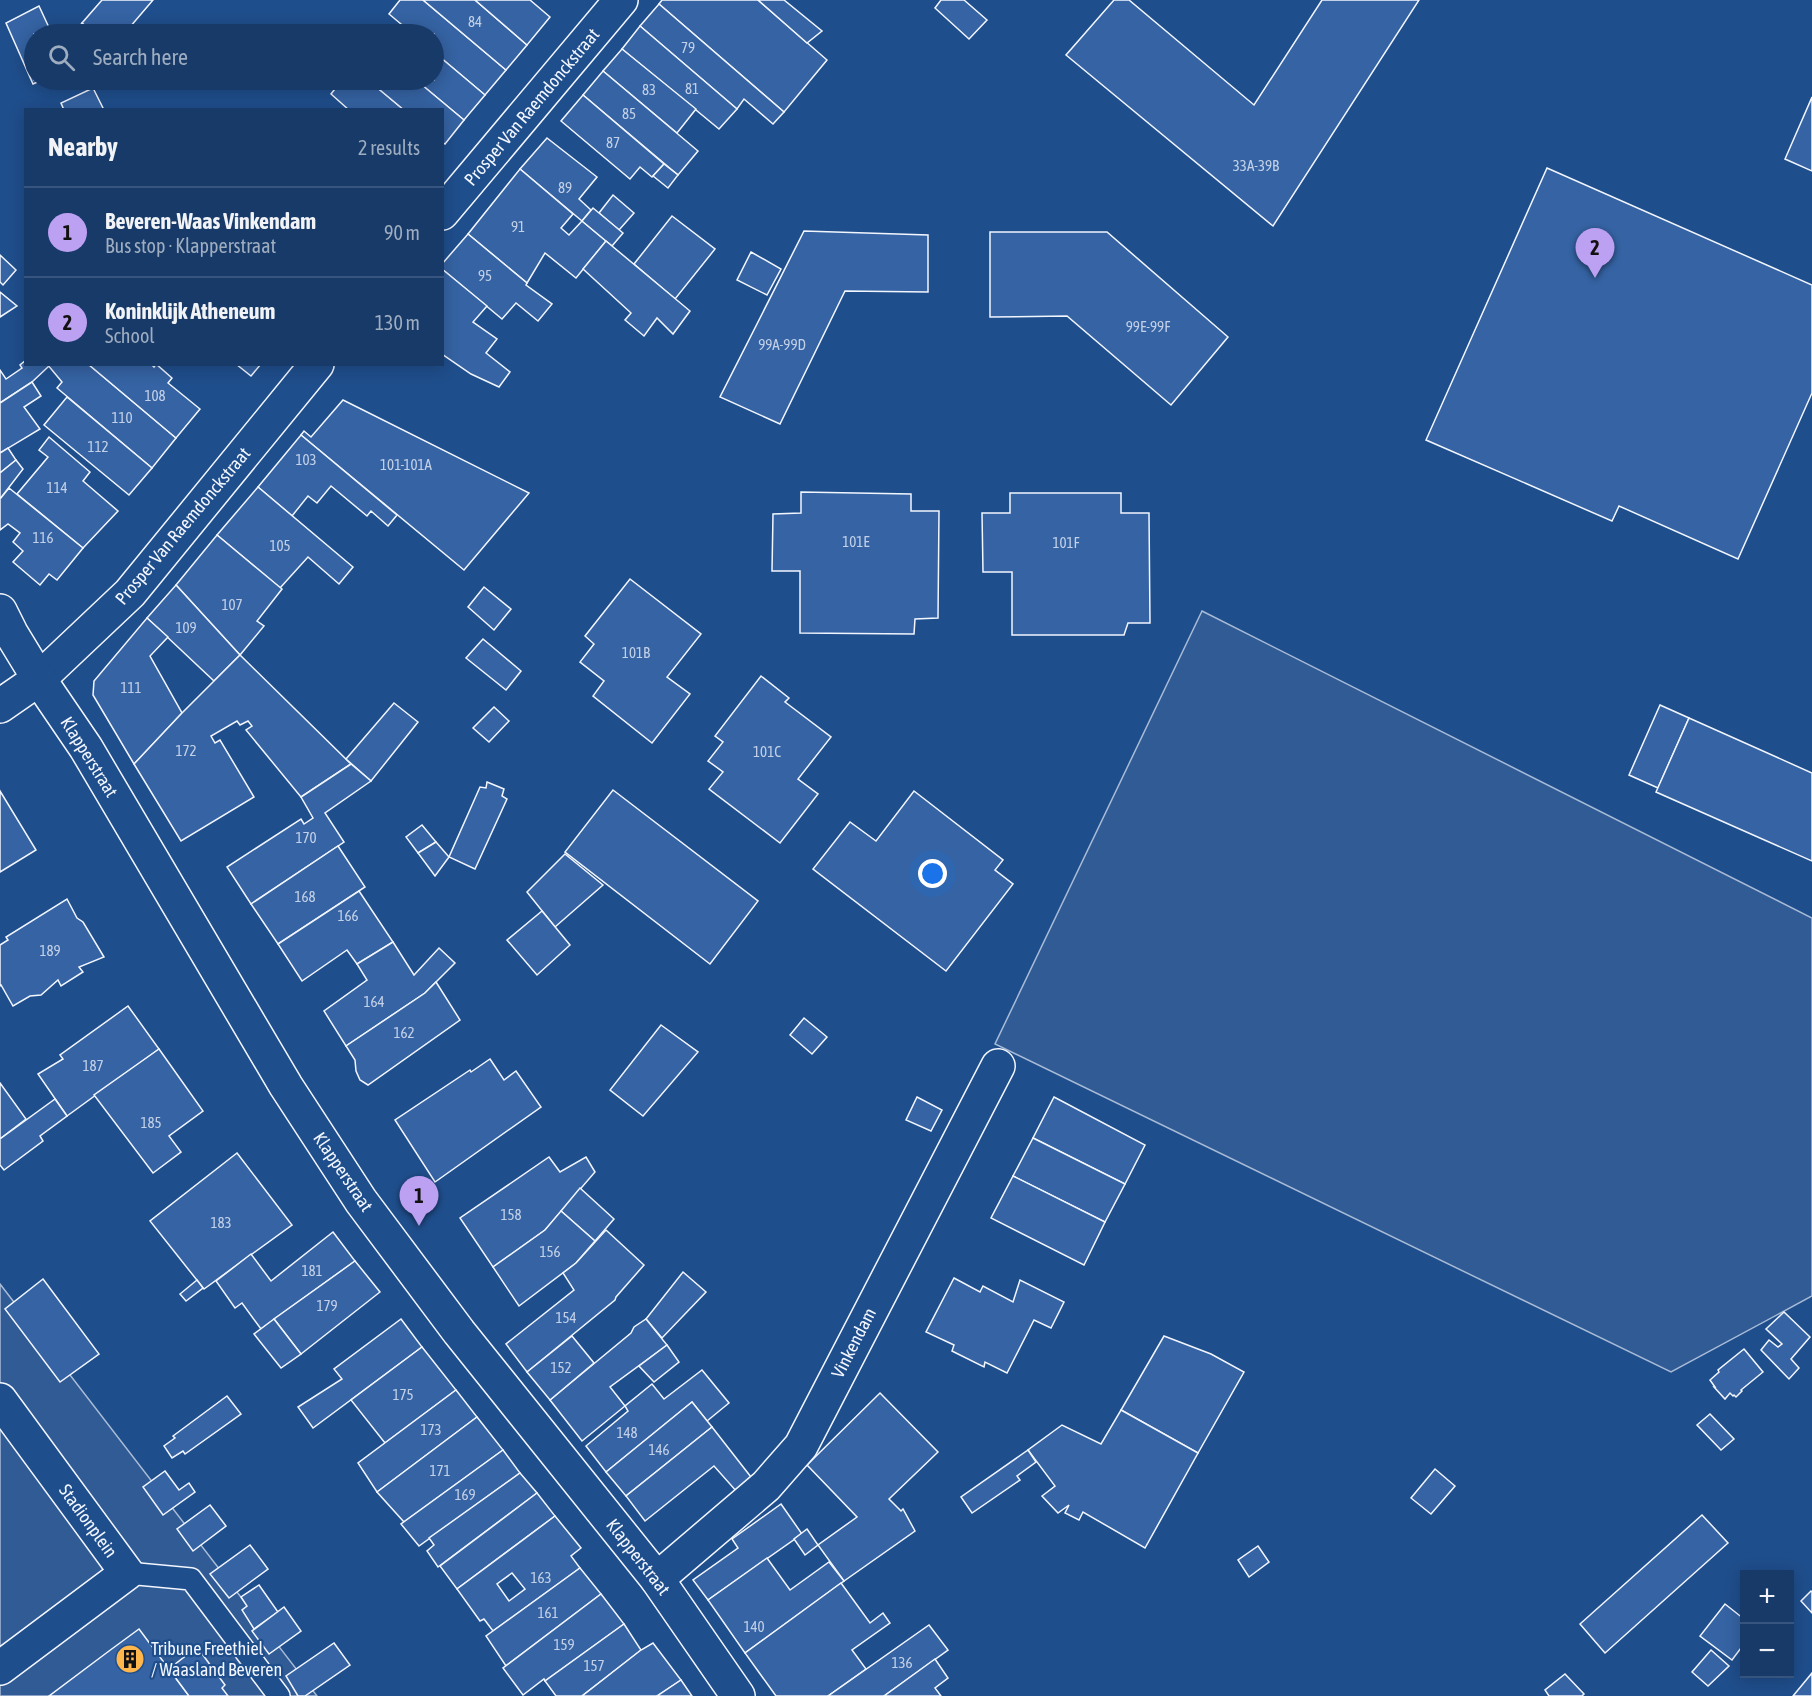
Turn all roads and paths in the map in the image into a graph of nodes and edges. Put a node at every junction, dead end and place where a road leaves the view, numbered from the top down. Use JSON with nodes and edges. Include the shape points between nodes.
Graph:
{"nodes":[{"id":1,"x":621,"y":0,"type":"edge"},
{"id":2,"x":444,"y":211,"type":"edge"},
{"id":3,"x":315,"y":366,"type":"edge"},
{"id":4,"x":0,"y":611,"type":"edge"},
{"id":5,"x":39,"y":679,"type":"junction"},
{"id":6,"x":0,"y":706,"type":"edge"},
{"id":7,"x":998,"y":1066,"type":"dead end"},
{"id":8,"x":0,"y":1400,"type":"edge"},
{"id":9,"x":127,"y":1573,"type":"junction"},
{"id":10,"x":657,"y":1580,"type":"junction"},
{"id":11,"x":0,"y":1668,"type":"edge"},
{"id":12,"x":279,"y":1696,"type":"edge"},
{"id":13,"x":738,"y":1696,"type":"edge"}],
"edges":[{"from":1,"to":2,"type":"street","name":"Prosper Van Raemdonckstraat"},
{"from":3,"to":5,"type":"street","name":"Prosper Van Raemdonckstraat","via":[[130,593]]},
{"from":4,"to":5,"type":"street","name":"Klapperstraat"},
{"from":5,"to":6,"type":"street","name":"Prosper Van Raemdonckstraat"},
{"from":5,"to":10,"type":"street","name":"Klapperstraat","via":[[86,748],[286,1086],[361,1201],[459,1332]]},
{"from":7,"to":10,"type":"street","name":"Vinkendam","via":[[801,1446],[766,1486]]},
{"from":8,"to":9,"type":"street","name":"Stadionplein"},
{"from":9,"to":11,"type":"street","name":"Stadionplein"},
{"from":9,"to":12,"type":"lane","via":[[191,1579]]},
{"from":10,"to":13,"type":"street","name":"Klapperstraat"}]}
